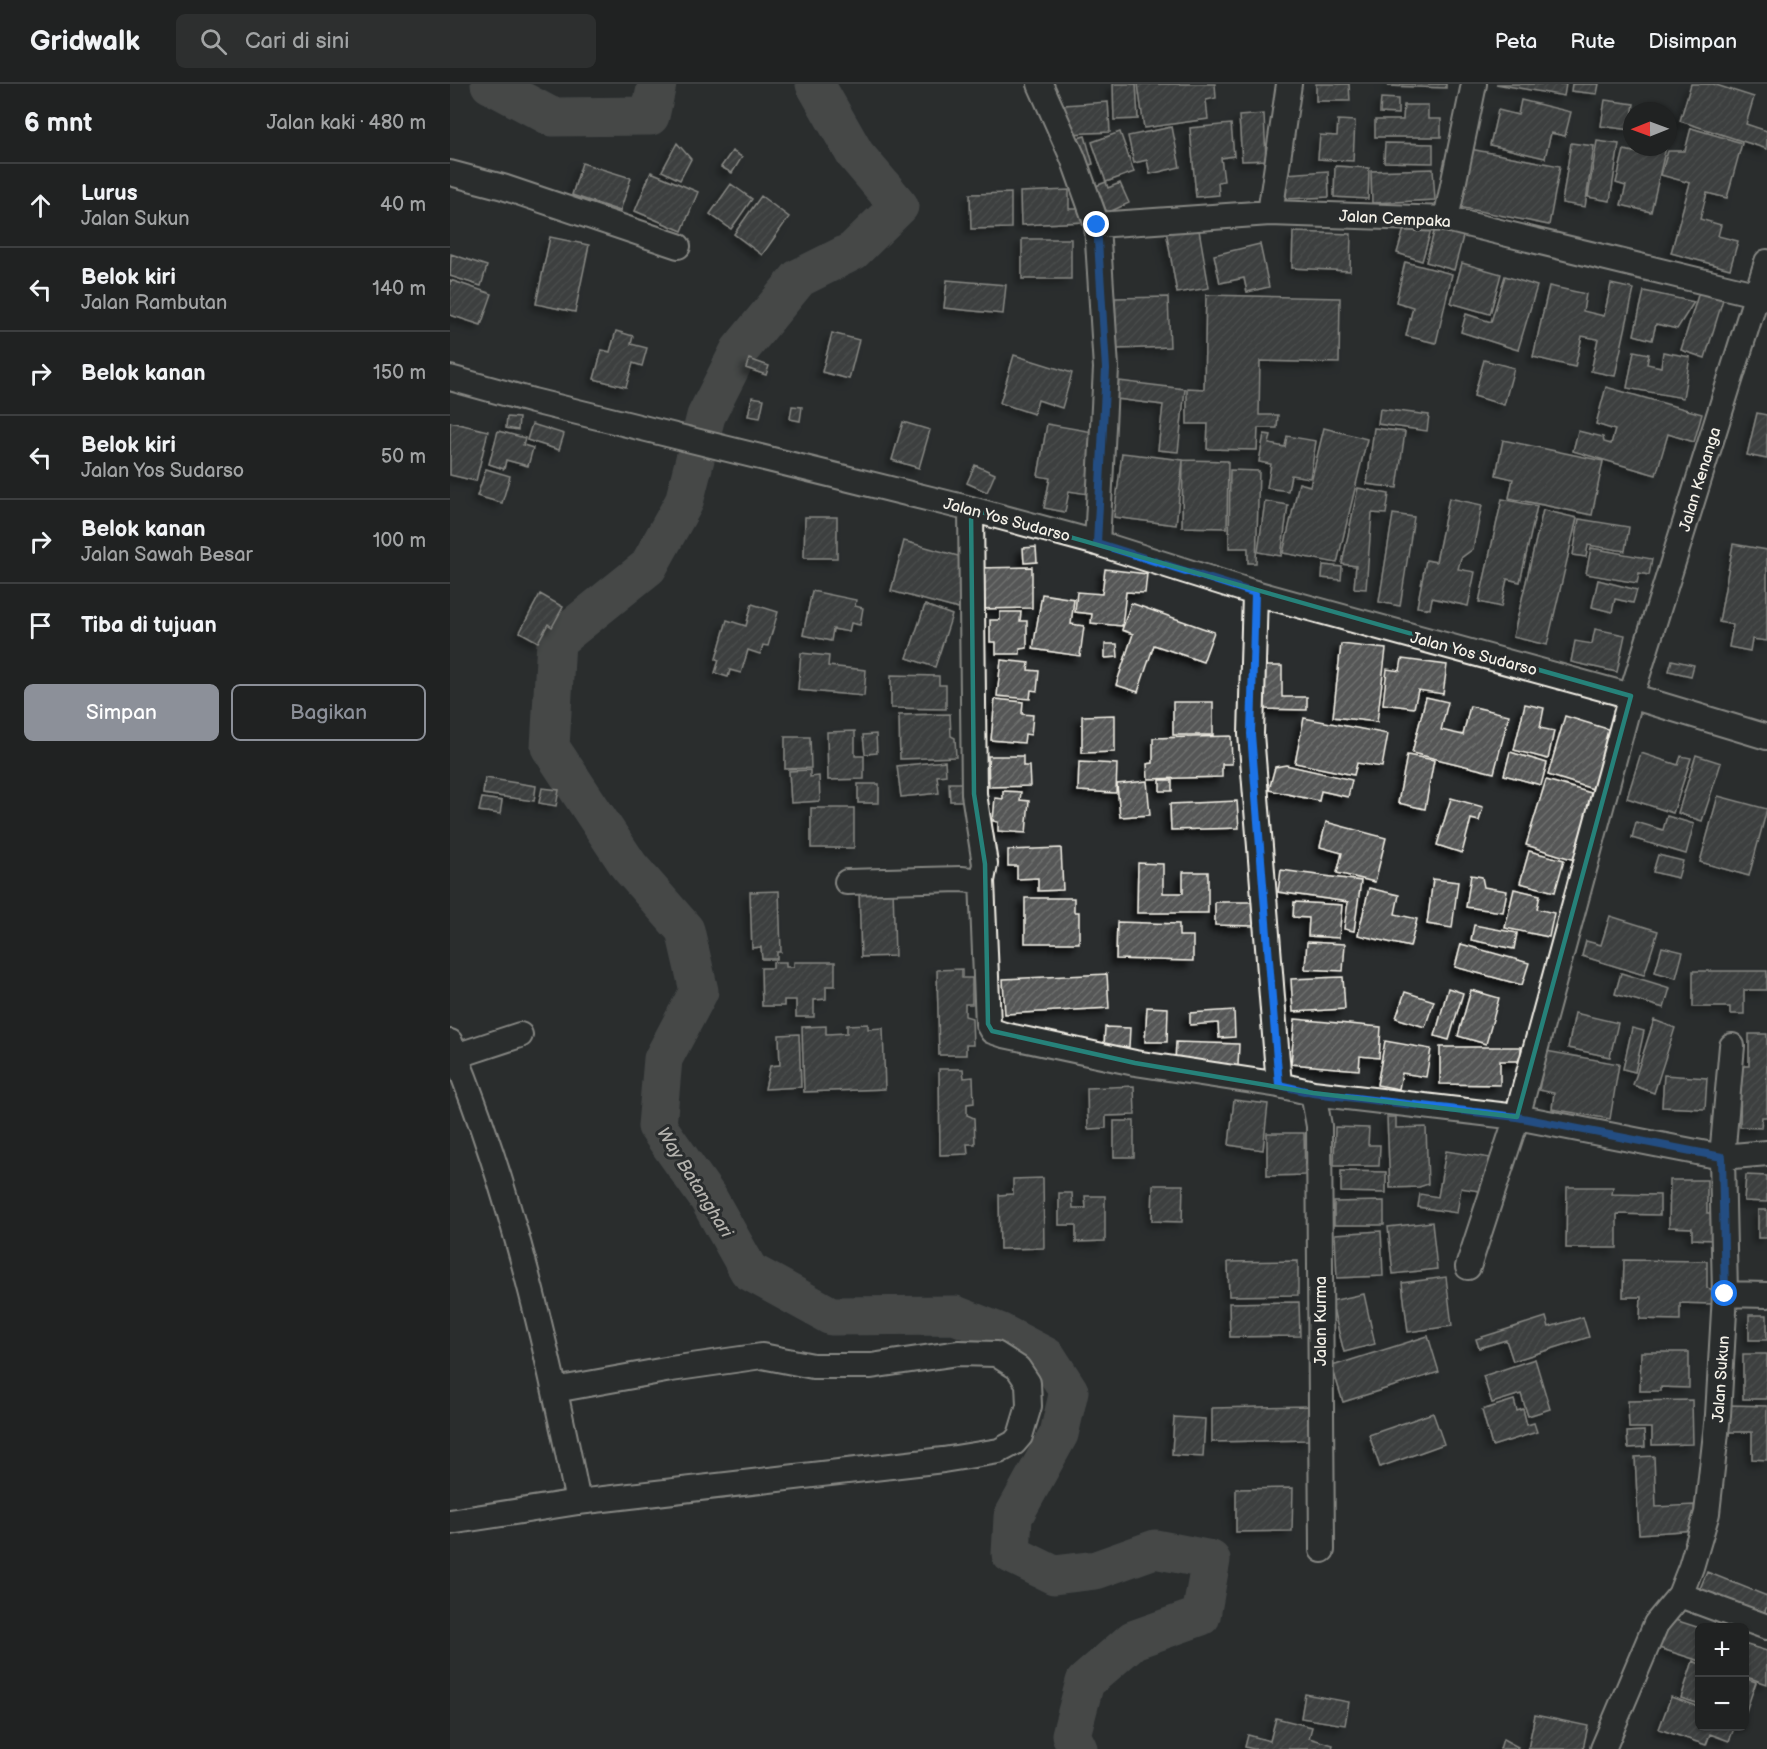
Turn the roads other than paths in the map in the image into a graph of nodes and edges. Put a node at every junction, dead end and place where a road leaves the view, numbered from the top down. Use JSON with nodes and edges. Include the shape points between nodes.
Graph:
{"nodes":[{"id":1,"x":1040,"y":84,"type":"edge"},
{"id":2,"x":1289,"y":84,"type":"edge"},
{"id":3,"x":1474,"y":84,"type":"edge"},
{"id":4,"x":450,"y":173,"type":"edge"},
{"id":5,"x":1270,"y":213,"type":"junction"},
{"id":6,"x":1446,"y":219,"type":"junction"},
{"id":7,"x":1097,"y":225,"type":"junction"},
{"id":8,"x":678,"y":246,"type":"dead end"},
{"id":9,"x":1767,"y":262,"type":"edge"},
{"id":10,"x":1762,"y":295,"type":"edge"},
{"id":11,"x":450,"y":378,"type":"edge"},
{"id":12,"x":971,"y":509,"type":"junction"},
{"id":13,"x":1097,"y":543,"type":"junction"},
{"id":14,"x":1255,"y":593,"type":"junction"},
{"id":15,"x":1631,"y":696,"type":"junction"},
{"id":16,"x":1767,"y":737,"type":"edge"},
{"id":17,"x":982,"y":881,"type":"junction"},
{"id":18,"x":847,"y":882,"type":"dead end"},
{"id":19,"x":520,"y":1035,"type":"dead end"},
{"id":20,"x":1732,"y":1046,"type":"dead end"},
{"id":21,"x":453,"y":1049,"type":"edge"},
{"id":22,"x":1279,"y":1085,"type":"junction"},
{"id":23,"x":1313,"y":1093,"type":"junction"},
{"id":24,"x":1517,"y":1117,"type":"junction"},
{"id":25,"x":1767,"y":1153,"type":"edge"},
{"id":26,"x":1722,"y":1157,"type":"junction"},
{"id":27,"x":1468,"y":1267,"type":"dead end"},
{"id":28,"x":1725,"y":1294,"type":"junction"},
{"id":29,"x":1767,"y":1295,"type":"edge"},
{"id":30,"x":555,"y":1390,"type":"junction"},
{"id":31,"x":578,"y":1502,"type":"junction"},
{"id":32,"x":450,"y":1522,"type":"edge"},
{"id":33,"x":1322,"y":1550,"type":"dead end"},
{"id":34,"x":1680,"y":1595,"type":"junction"},
{"id":35,"x":1767,"y":1627,"type":"edge"},
{"id":36,"x":1603,"y":1749,"type":"edge"}],
"edges":[{"from":1,"to":7,"type":"street"},
{"from":2,"to":5,"type":"street"},
{"from":3,"to":6,"type":"street"},
{"from":4,"to":8,"type":"street"},
{"from":5,"to":6,"type":"street","name":"Jalan Cempaka"},
{"from":5,"to":7,"type":"street","name":"Jalan Cempaka"},
{"from":6,"to":10,"type":"street","name":"Jalan Cempaka"},
{"from":7,"to":13,"type":"street","via":[[1106,369]]},
{"from":9,"to":10,"type":"street","name":"Jalan Kenanga"},
{"from":10,"to":15,"type":"street","name":"Jalan Kenanga"},
{"from":11,"to":12,"type":"street","name":"Jalan Yos Sudarso"},
{"from":12,"to":13,"type":"street","name":"Jalan Yos Sudarso"},
{"from":12,"to":17,"type":"street","via":[[974,794],[984,864]]},
{"from":13,"to":14,"type":"street","name":"Jalan Yos Sudarso"},
{"from":14,"to":15,"type":"street","name":"Jalan Yos Sudarso"},
{"from":14,"to":22,"type":"street","via":[[1251,734]]},
{"from":15,"to":16,"type":"street","name":"Jalan Yos Sudarso"},
{"from":15,"to":24,"type":"street","name":"Jalan Kenanga"},
{"from":17,"to":18,"type":"street"},
{"from":17,"to":22,"type":"street","via":[[988,1024],[992,1030],[1135,1063]]},
{"from":19,"to":21,"type":"street"},
{"from":20,"to":26,"type":"street","name":"Jalan Sukun"},
{"from":21,"to":30,"type":"street","via":[[515,1229]]},
{"from":22,"to":23,"type":"street"},
{"from":23,"to":24,"type":"street"},
{"from":23,"to":33,"type":"street","name":"Jalan Kurma","via":[[1319,1126]]},
{"from":24,"to":26,"type":"street"},
{"from":24,"to":27,"type":"street","name":"Jalan Kenanga"},
{"from":25,"to":26,"type":"street"},
{"from":26,"to":28,"type":"street","name":"Jalan Sukun"},
{"from":28,"to":29,"type":"street"},
{"from":28,"to":34,"type":"street","name":"Jalan Sukun","via":[[1707,1514]]},
{"from":30,"to":31,"type":"street"},
{"from":30,"to":31,"type":"street","via":[[762,1356],[813,1366],[871,1366],[958,1353],[996,1354],[1018,1368],[1028,1383],[1029,1406],[1020,1436],[999,1451]]},
{"from":31,"to":32,"type":"street"},
{"from":34,"to":35,"type":"street"},
{"from":34,"to":36,"type":"street","name":"Jalan Sukun","via":[[1656,1624]]}]}
